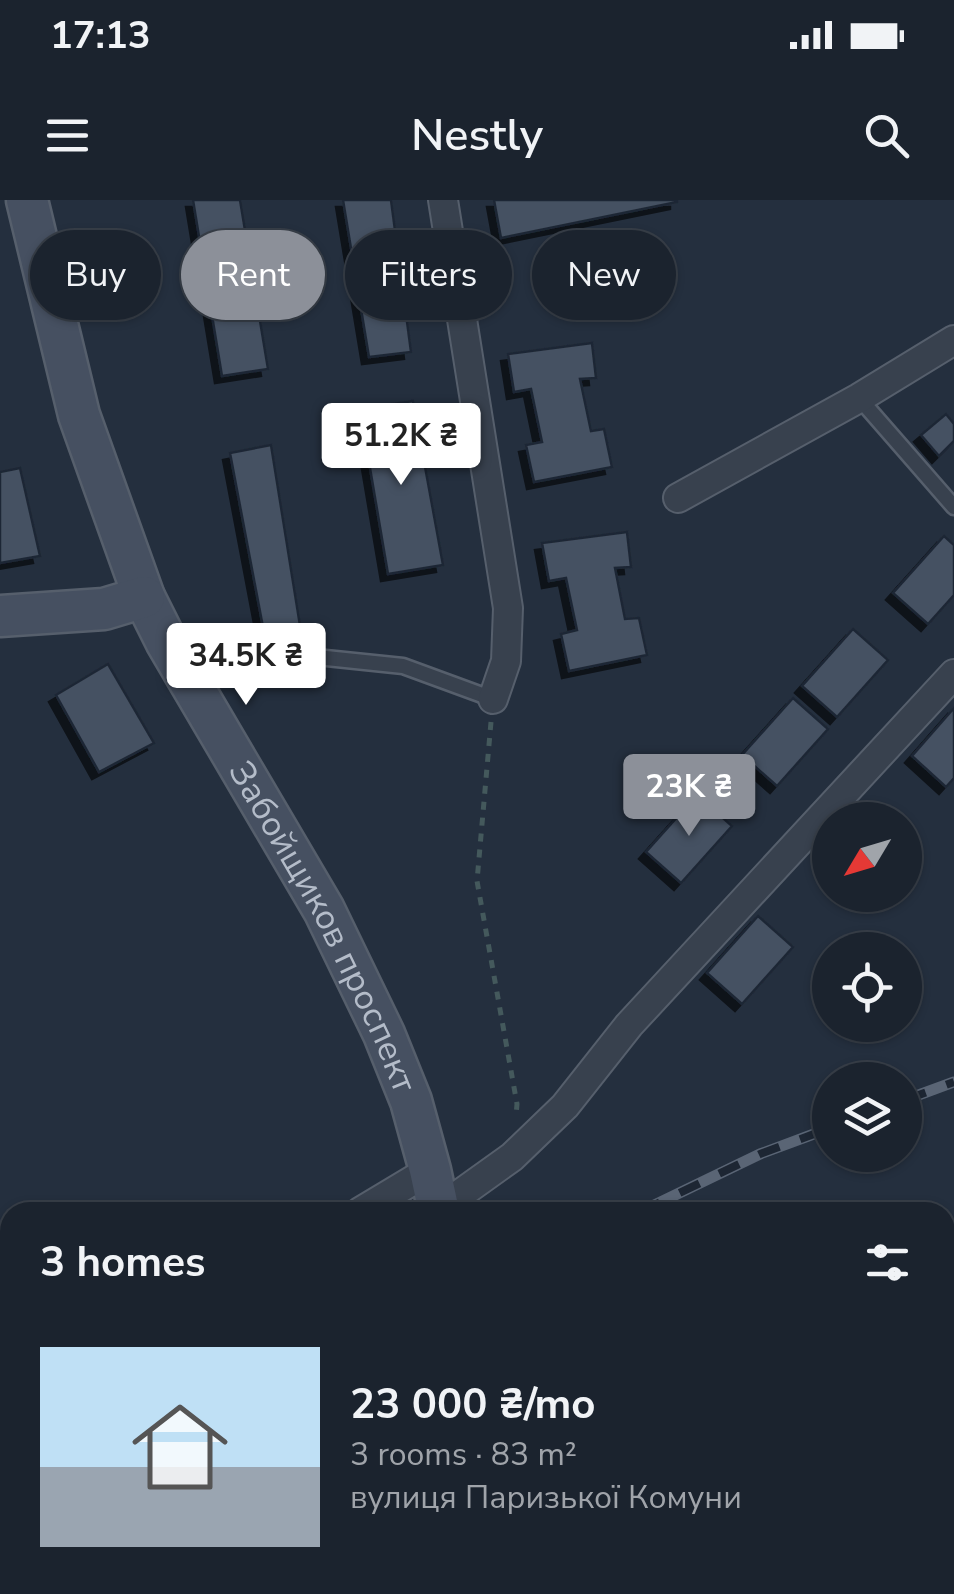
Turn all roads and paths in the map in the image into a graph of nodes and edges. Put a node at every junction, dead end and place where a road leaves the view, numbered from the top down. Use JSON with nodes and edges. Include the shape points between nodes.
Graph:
{"nodes":[{"id":1,"x":27,"y":200,"type":"edge"},
{"id":2,"x":443,"y":200,"type":"edge"},
{"id":3,"x":954,"y":340,"type":"edge"},
{"id":4,"x":859,"y":398,"type":"junction"},
{"id":5,"x":678,"y":498,"type":"dead end"},
{"id":6,"x":954,"y":507,"type":"edge"},
{"id":7,"x":144,"y":598,"type":"junction"},
{"id":8,"x":0,"y":616,"type":"edge"},
{"id":9,"x":166,"y":641,"type":"junction"},
{"id":10,"x":954,"y":674,"type":"edge"},
{"id":11,"x":493,"y":698,"type":"junction"},
{"id":12,"x":512,"y":1157,"type":"junction"},
{"id":13,"x":430,"y":1170,"type":"junction"},
{"id":14,"x":377,"y":1202,"type":"edge"},
{"id":15,"x":436,"y":1202,"type":"edge"},
{"id":16,"x":450,"y":1202,"type":"edge"}],
"edges":[{"from":1,"to":7,"type":"main road","name":"Забойщиков проспект","via":[[78,415]]},
{"from":2,"to":11,"type":"street","via":[[508,608],[506,661]]},
{"from":3,"to":4,"type":"street"},
{"from":4,"to":5,"type":"street"},
{"from":4,"to":6,"type":"lane"},
{"from":7,"to":8,"type":"main road","via":[[104,609]]},
{"from":7,"to":9,"type":"main road","name":"Забойщиков проспект"},
{"from":9,"to":11,"type":"lane","via":[[403,666]]},
{"from":9,"to":13,"type":"main road","name":"Забойщиков проспект","via":[[324,910],[384,1034]]},
{"from":10,"to":12,"type":"street"},
{"from":11,"to":12,"type":"path","via":[[477,881],[517,1104]]},
{"from":12,"to":16,"type":"street"},
{"from":13,"to":14,"type":"street"},
{"from":13,"to":15,"type":"main road","name":"Забойщиков проспект"}]}
